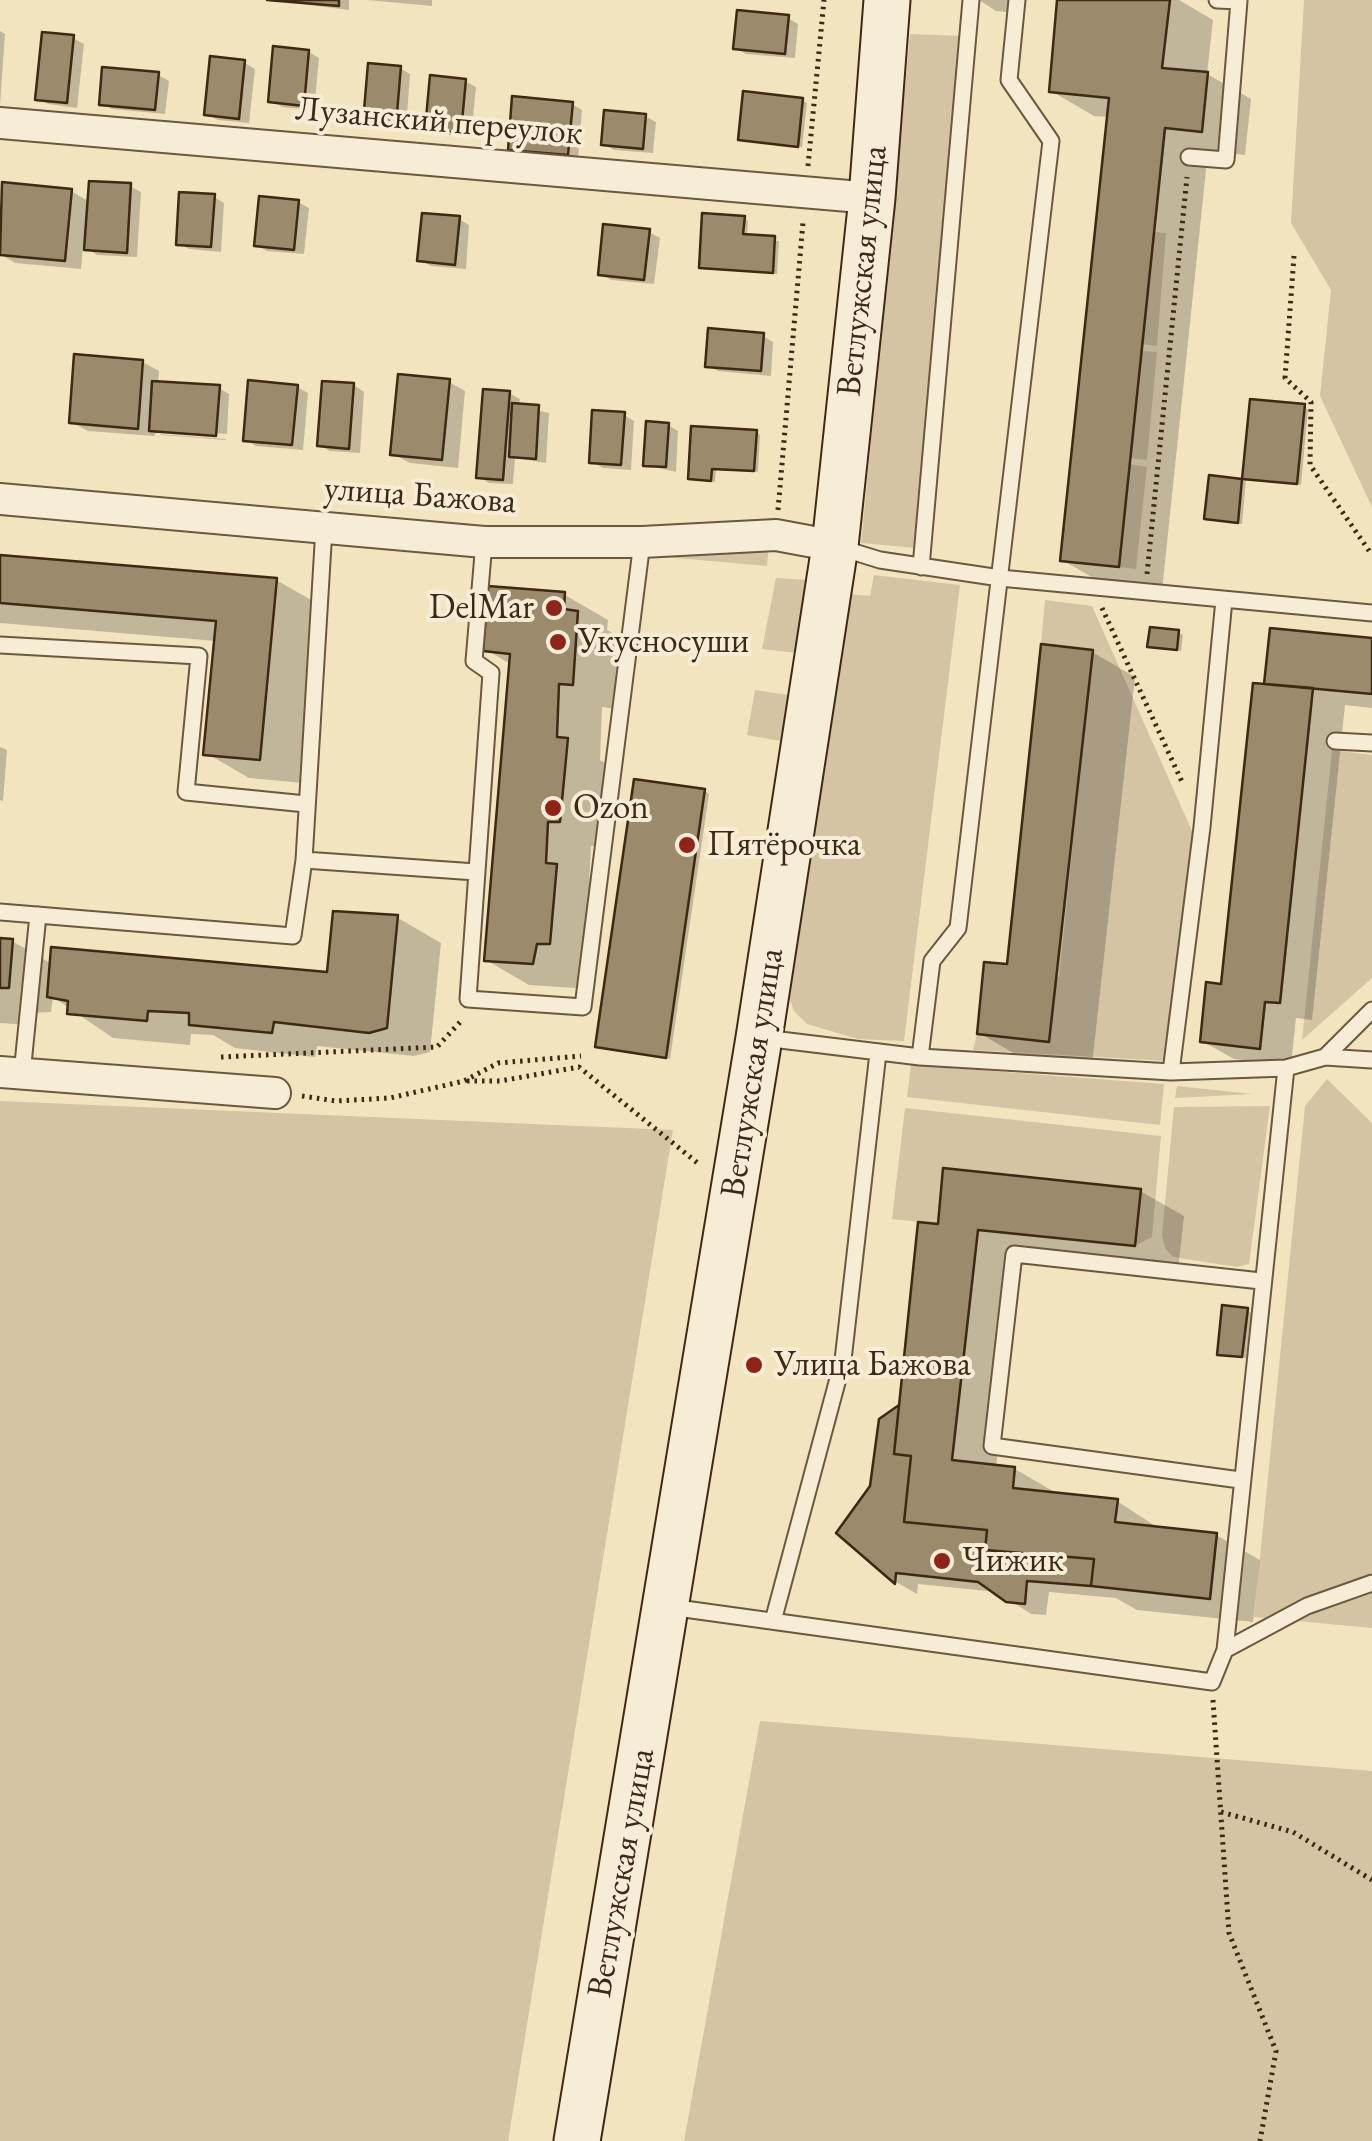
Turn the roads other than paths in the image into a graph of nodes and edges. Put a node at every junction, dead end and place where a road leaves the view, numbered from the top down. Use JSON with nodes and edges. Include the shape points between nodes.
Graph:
{"nodes":[{"id":1,"x":887,"y":0,"type":"edge"},
{"id":2,"x":971,"y":0,"type":"edge"},
{"id":3,"x":1018,"y":0,"type":"edge"},
{"id":4,"x":1216,"y":0,"type":"edge"},
{"id":5,"x":0,"y":123,"type":"edge"},
{"id":6,"x":1189,"y":156,"type":"road end"},
{"id":7,"x":872,"y":198,"type":"junction"},
{"id":8,"x":0,"y":498,"type":"edge"},
{"id":9,"x":324,"y":528,"type":"junction"},
{"id":10,"x":484,"y":542,"type":"junction"},
{"id":11,"x":642,"y":542,"type":"junction"},
{"id":12,"x":834,"y":546,"type":"junction"},
{"id":13,"x":922,"y":568,"type":"junction"},
{"id":14,"x":1000,"y":578,"type":"junction"},
{"id":15,"x":1224,"y":600,"type":"junction"},
{"id":16,"x":1372,"y":613,"type":"edge"},
{"id":17,"x":0,"y":645,"type":"edge"},
{"id":18,"x":1334,"y":741,"type":"dead end"},
{"id":19,"x":1372,"y":744,"type":"edge"},
{"id":20,"x":306,"y":804,"type":"junction"},
{"id":21,"x":304,"y":860,"type":"junction"},
{"id":22,"x":476,"y":872,"type":"junction"},
{"id":23,"x":0,"y":912,"type":"edge"},
{"id":24,"x":38,"y":915,"type":"junction"},
{"id":25,"x":1372,"y":1010,"type":"edge"},
{"id":26,"x":759,"y":1038,"type":"junction"},
{"id":27,"x":878,"y":1053,"type":"junction"},
{"id":28,"x":920,"y":1057,"type":"junction"},
{"id":29,"x":1324,"y":1057,"type":"junction"},
{"id":30,"x":1372,"y":1060,"type":"edge"},
{"id":31,"x":1286,"y":1068,"type":"junction"},
{"id":32,"x":1170,"y":1072,"type":"junction"},
{"id":33,"x":11,"y":1073,"type":"edge"},
{"id":34,"x":275,"y":1093,"type":"road end"},
{"id":35,"x":1261,"y":1281,"type":"junction"},
{"id":36,"x":1240,"y":1480,"type":"junction"},
{"id":37,"x":1372,"y":1583,"type":"edge"},
{"id":38,"x":666,"y":1606,"type":"junction"},
{"id":39,"x":773,"y":1621,"type":"junction"},
{"id":40,"x":1225,"y":1650,"type":"junction"},
{"id":41,"x":577,"y":2141,"type":"edge"}],
"edges":[{"from":1,"to":7,"type":"main road","name":"Ветлужская улица"},
{"from":2,"to":13,"type":"lane"},
{"from":3,"to":14,"type":"lane","via":[[1009,80],[1052,141]]},
{"from":4,"to":6,"type":"lane","via":[[1240,1],[1226,160]]},
{"from":5,"to":7,"type":"street","name":"Лузанский переулок"},
{"from":7,"to":12,"type":"main road","name":"Ветлужская улица"},
{"from":8,"to":9,"type":"street","name":"улица Бажова"},
{"from":9,"to":10,"type":"street","name":"улица Бажова"},
{"from":9,"to":20,"type":"lane"},
{"from":10,"to":11,"type":"street","name":"улица Бажова"},
{"from":10,"to":22,"type":"lane","via":[[474,661],[491,673]]},
{"from":11,"to":12,"type":"street","name":"улица Бажова","via":[[776,536]]},
{"from":11,"to":22,"type":"lane","via":[[584,1007],[468,999]]},
{"from":12,"to":13,"type":"lane"},
{"from":12,"to":26,"type":"main road","name":"Ветлужская улица"},
{"from":13,"to":14,"type":"lane"},
{"from":14,"to":15,"type":"lane"},
{"from":14,"to":28,"type":"lane","via":[[958,928],[932,961]]},
{"from":15,"to":16,"type":"lane"},
{"from":15,"to":32,"type":"lane"},
{"from":17,"to":20,"type":"lane","via":[[199,656],[186,792]]},
{"from":18,"to":19,"type":"lane"},
{"from":20,"to":21,"type":"lane"},
{"from":21,"to":22,"type":"lane"},
{"from":21,"to":24,"type":"lane","via":[[294,936]]},
{"from":23,"to":24,"type":"lane"},
{"from":24,"to":33,"type":"lane"},
{"from":25,"to":29,"type":"lane"},
{"from":26,"to":27,"type":"lane"},
{"from":26,"to":38,"type":"main road","name":"Ветлужская улица"},
{"from":27,"to":28,"type":"lane"},
{"from":27,"to":39,"type":"lane","via":[[843,1360]]},
{"from":28,"to":32,"type":"lane"},
{"from":29,"to":30,"type":"lane"},
{"from":29,"to":31,"type":"lane"},
{"from":31,"to":32,"type":"lane"},
{"from":31,"to":35,"type":"lane"},
{"from":33,"to":34,"type":"street"},
{"from":35,"to":36,"type":"lane"},
{"from":35,"to":36,"type":"lane","via":[[1014,1254],[992,1446]]},
{"from":36,"to":40,"type":"lane"},
{"from":37,"to":40,"type":"lane","via":[[1307,1606]]},
{"from":38,"to":39,"type":"lane"},
{"from":38,"to":41,"type":"main road","name":"Ветлужская улица"},
{"from":39,"to":40,"type":"lane","via":[[1212,1682]]}]}
